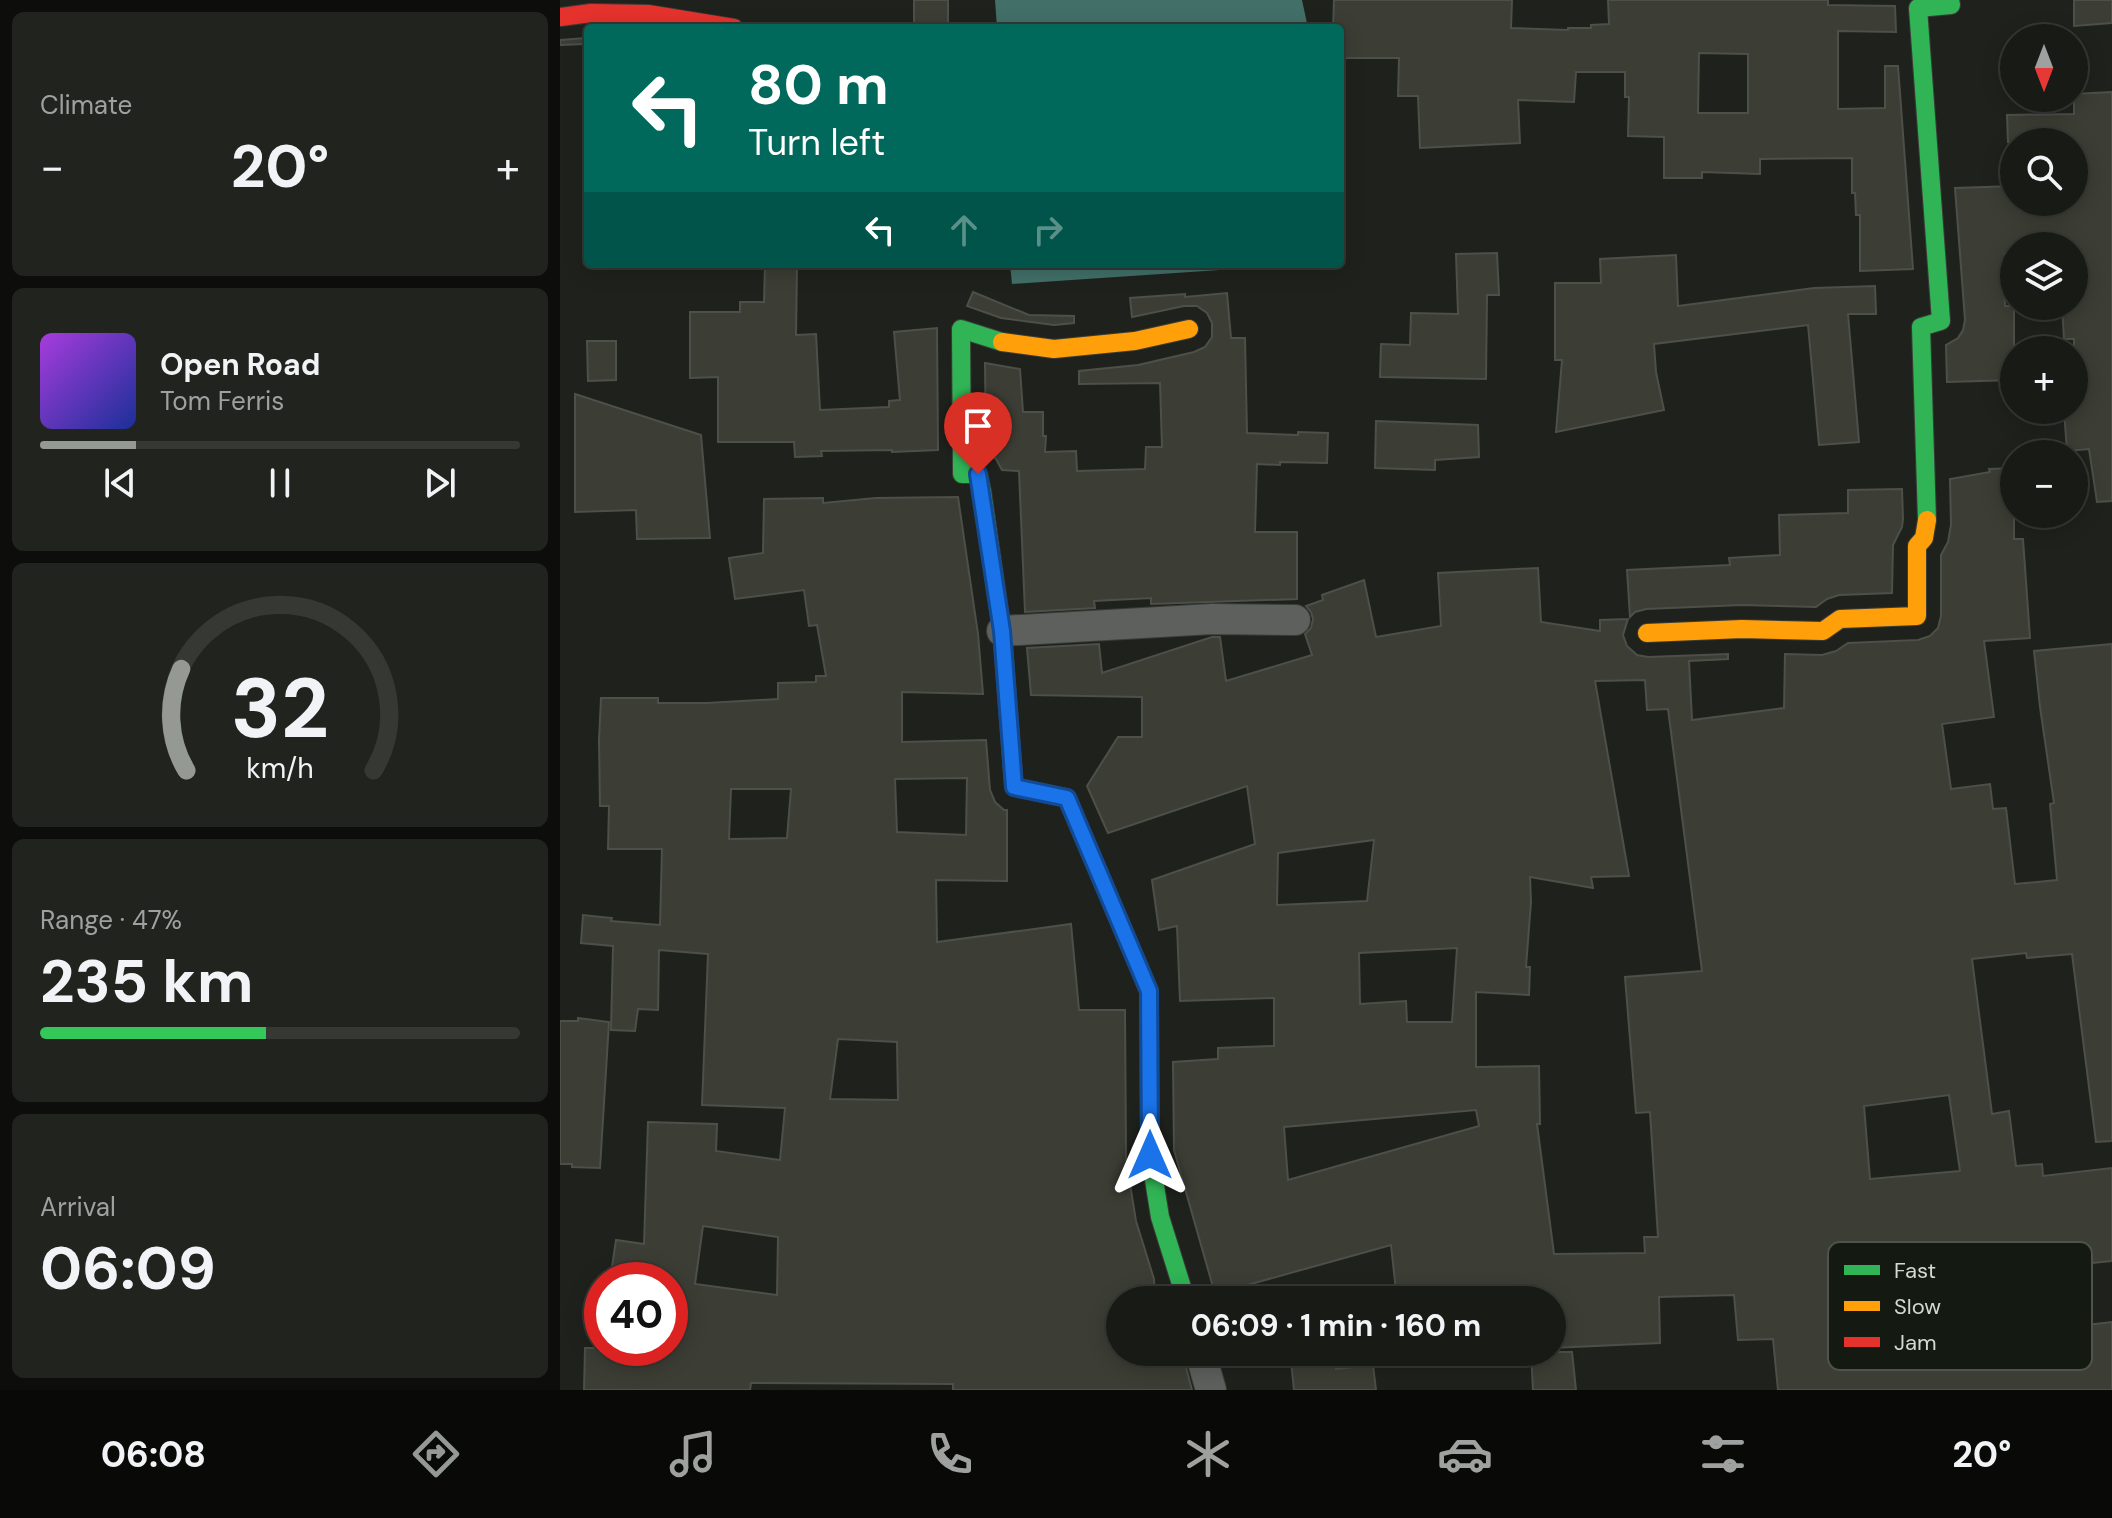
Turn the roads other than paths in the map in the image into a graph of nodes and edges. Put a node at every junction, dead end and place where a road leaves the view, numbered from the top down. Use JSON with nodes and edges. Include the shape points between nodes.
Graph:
{"nodes":[{"id":1,"x":1950,"y":0,"type":"edge"},
{"id":2,"x":560,"y":17,"type":"edge"},
{"id":3,"x":591,"y":21,"type":"edge"},
{"id":4,"x":709,"y":24,"type":"edge"},
{"id":5,"x":1189,"y":329,"type":"dead end"},
{"id":6,"x":1295,"y":620,"type":"dead end"},
{"id":7,"x":1002,"y":631,"type":"junction"},
{"id":8,"x":1647,"y":633,"type":"dead end"},
{"id":9,"x":1182,"y":1286,"type":"edge"},
{"id":10,"x":1204,"y":1366,"type":"edge"},
{"id":11,"x":1211,"y":1390,"type":"edge"}],
"edges":[{"from":1,"to":8,"type":"street","via":[[1951,5],[1918,8],[1941,321],[1921,327],[1927,521],[1917,546],[1917,616],[1840,619],[1823,631]]},
{"from":2,"to":3,"type":"street"},
{"from":3,"to":4,"type":"street","via":[[648,14]]},
{"from":5,"to":7,"type":"street","via":[[1054,349],[995,341],[961,329],[962,474],[978,474]]},
{"from":6,"to":7,"type":"street","via":[[1157,621]]},
{"from":7,"to":9,"type":"street","via":[[1014,787],[1067,798],[1149,991],[1150,1155],[1160,1217]]},
{"from":10,"to":11,"type":"street"}]}
